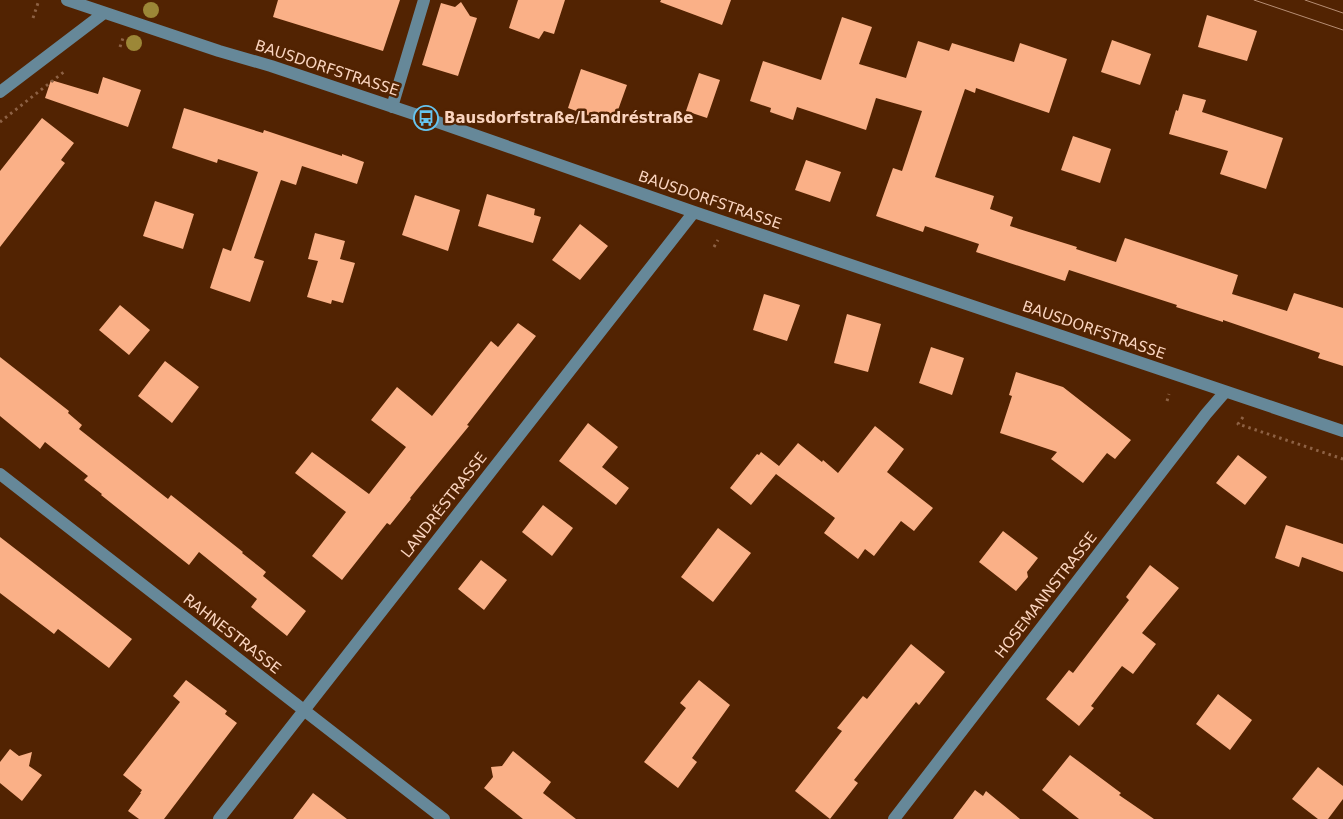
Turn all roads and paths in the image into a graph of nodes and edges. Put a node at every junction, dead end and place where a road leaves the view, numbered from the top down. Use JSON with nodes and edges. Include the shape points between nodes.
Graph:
{"nodes":[{"id":1,"x":39,"y":0,"type":"edge"},
{"id":2,"x":67,"y":0,"type":"edge"},
{"id":3,"x":424,"y":0,"type":"edge"},
{"id":4,"x":104,"y":13,"type":"junction"},
{"id":5,"x":33,"y":18,"type":"dead end"},
{"id":6,"x":66,"y":70,"type":"dead end"},
{"id":7,"x":0,"y":92,"type":"edge"},
{"id":8,"x":392,"y":107,"type":"junction"},
{"id":9,"x":0,"y":122,"type":"edge"},
{"id":10,"x":694,"y":212,"type":"junction"},
{"id":11,"x":1225,"y":392,"type":"junction"},
{"id":12,"x":1238,"y":424,"type":"dead end"},
{"id":13,"x":1343,"y":431,"type":"edge"},
{"id":14,"x":1343,"y":459,"type":"edge"},
{"id":15,"x":0,"y":474,"type":"edge"},
{"id":16,"x":304,"y":711,"type":"junction"},
{"id":17,"x":219,"y":819,"type":"edge"},
{"id":18,"x":444,"y":819,"type":"edge"},
{"id":19,"x":894,"y":819,"type":"edge"}],
"edges":[{"from":1,"to":5,"type":"path"},
{"from":2,"to":4,"type":"street","name":"BAUSDORFSTRASSE"},
{"from":3,"to":8,"type":"street"},
{"from":4,"to":7,"type":"street"},
{"from":4,"to":8,"type":"street","name":"BAUSDORFSTRASSE"},
{"from":6,"to":9,"type":"path"},
{"from":8,"to":10,"type":"street","name":"BAUSDORFSTRASSE"},
{"from":10,"to":11,"type":"street","name":"BAUSDORFSTRASSE"},
{"from":10,"to":16,"type":"street","name":"LANDRÉSTRASSE"},
{"from":11,"to":13,"type":"street","name":"BAUSDORFSTRASSE"},
{"from":11,"to":19,"type":"street","name":"HOSEMANNSTRASSE"},
{"from":12,"to":14,"type":"path"},
{"from":15,"to":16,"type":"street","name":"RAHNESTRASSE"},
{"from":16,"to":17,"type":"street","name":"LANDRÉSTRASSE"},
{"from":16,"to":18,"type":"street","name":"RAHNESTRASSE"}]}
